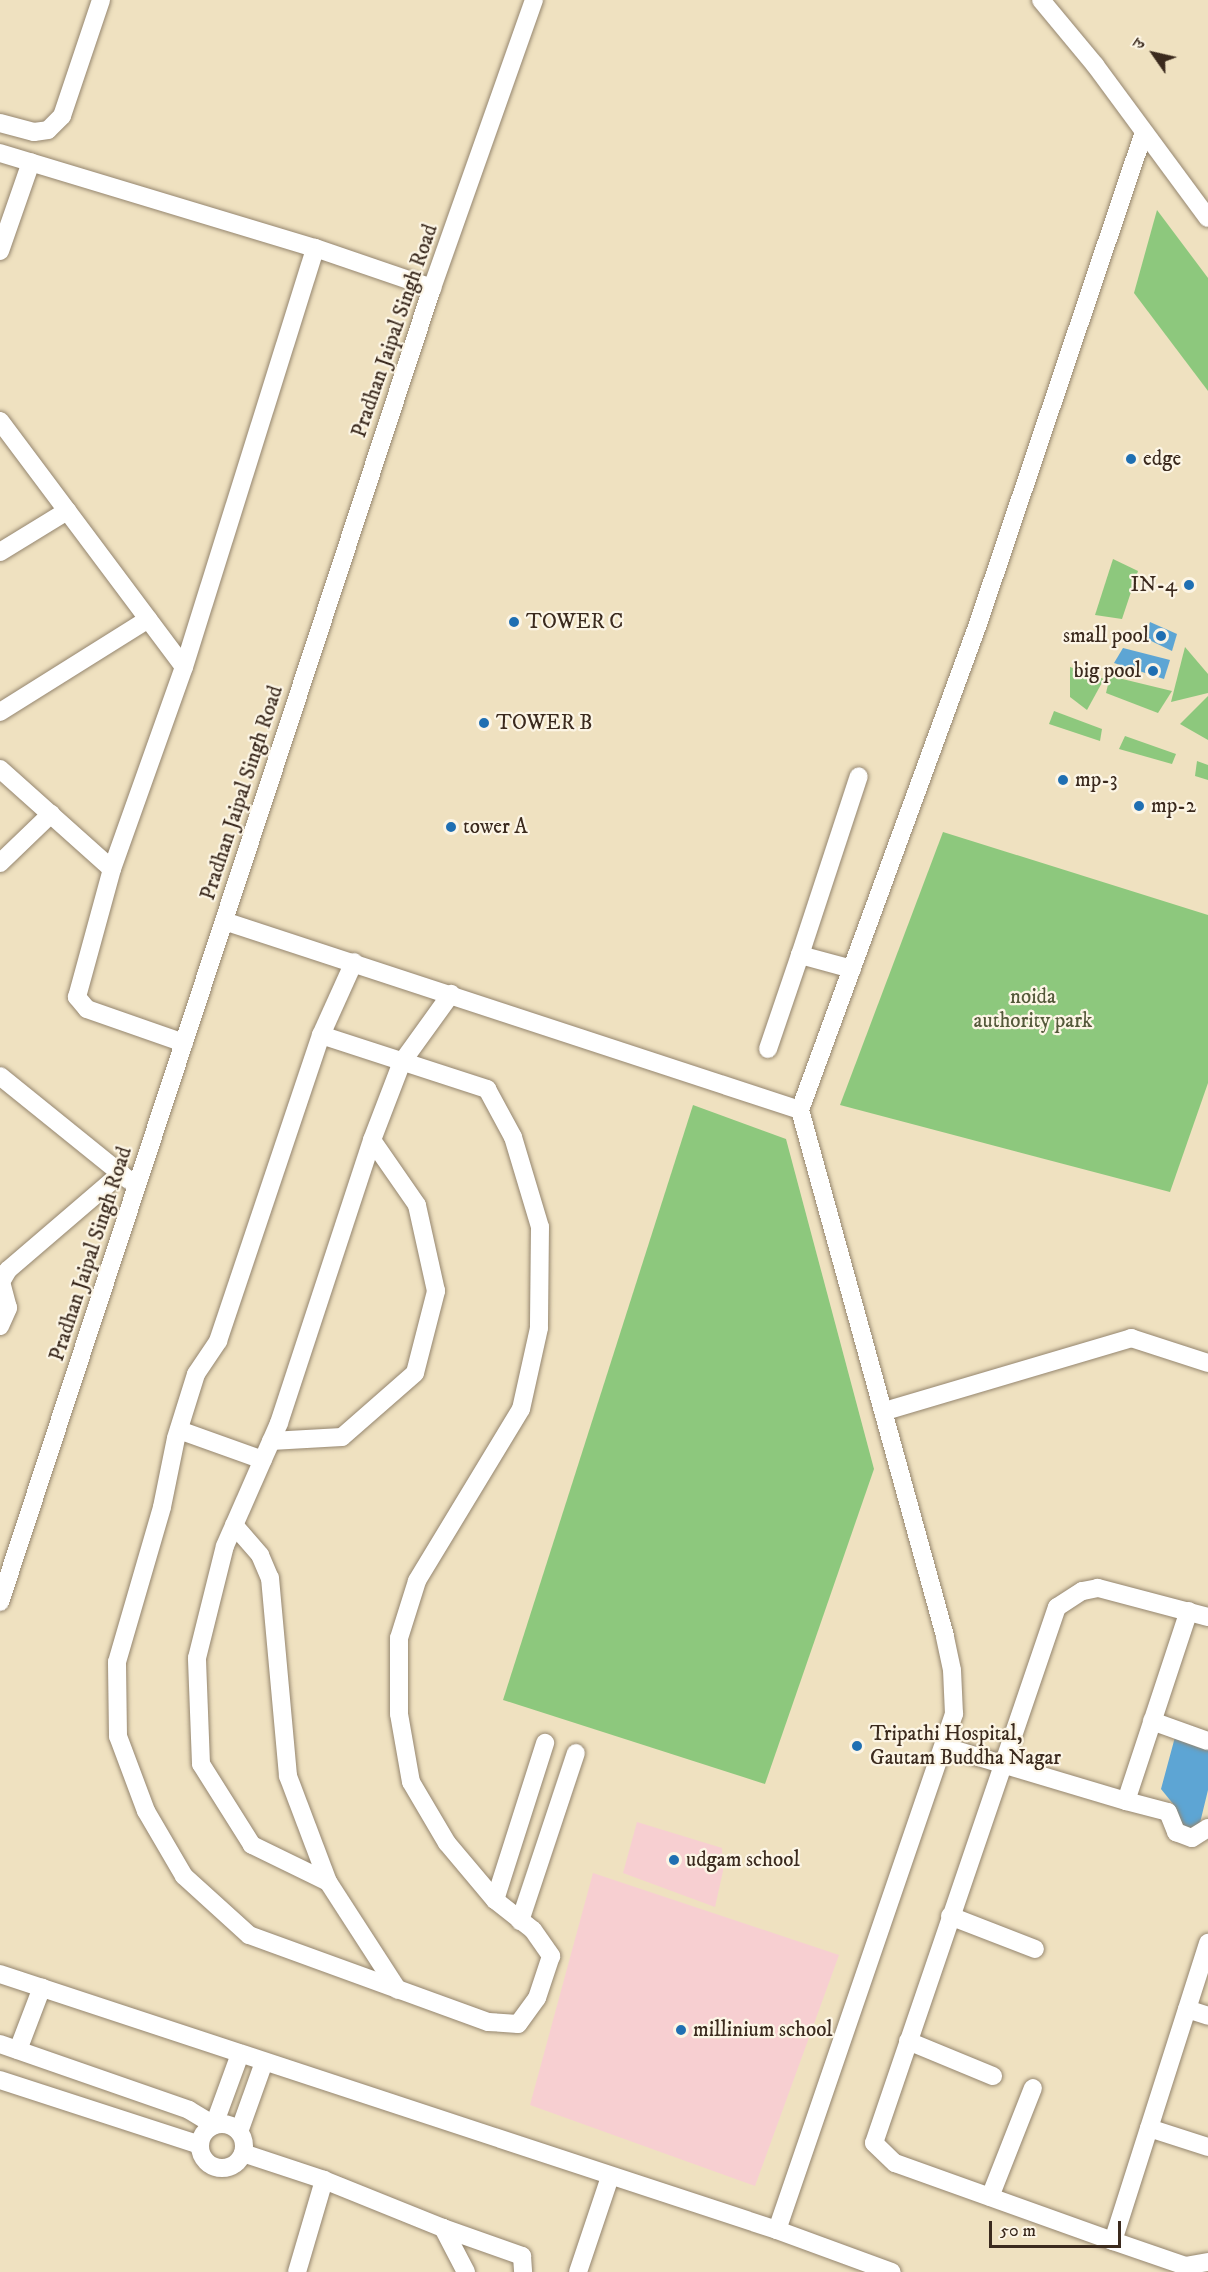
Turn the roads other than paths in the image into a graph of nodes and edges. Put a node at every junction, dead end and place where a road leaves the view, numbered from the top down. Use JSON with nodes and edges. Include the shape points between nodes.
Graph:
{"nodes":[{"id":1,"x":101,"y":0,"type":"edge"},
{"id":2,"x":534,"y":0,"type":"edge"},
{"id":3,"x":1041,"y":0,"type":"edge"},
{"id":4,"x":0,"y":123,"type":"edge"},
{"id":5,"x":1144,"y":132,"type":"junction"},
{"id":6,"x":0,"y":153,"type":"edge"},
{"id":7,"x":31,"y":162,"type":"junction"},
{"id":8,"x":1208,"y":218,"type":"edge"},
{"id":9,"x":315,"y":248,"type":"junction"},
{"id":10,"x":0,"y":251,"type":"edge"},
{"id":11,"x":432,"y":288,"type":"junction"},
{"id":12,"x":2,"y":428,"type":"edge"},
{"id":13,"x":67,"y":511,"type":"junction"},
{"id":14,"x":0,"y":552,"type":"edge"},
{"id":15,"x":148,"y":619,"type":"junction"},
{"id":16,"x":184,"y":667,"type":"junction"},
{"id":17,"x":0,"y":712,"type":"edge"},
{"id":18,"x":0,"y":769,"type":"edge"},
{"id":19,"x":859,"y":776,"type":"dead end"},
{"id":20,"x":51,"y":814,"type":"junction"},
{"id":21,"x":0,"y":863,"type":"edge"},
{"id":22,"x":112,"y":868,"type":"junction"},
{"id":23,"x":224,"y":921,"type":"junction"},
{"id":24,"x":800,"y":955,"type":"junction"},
{"id":25,"x":354,"y":962,"type":"junction"},
{"id":26,"x":852,"y":969,"type":"junction"},
{"id":27,"x":451,"y":994,"type":"junction"},
{"id":28,"x":321,"y":1035,"type":"junction"},
{"id":29,"x":184,"y":1043,"type":"junction"},
{"id":30,"x":768,"y":1049,"type":"dead end"},
{"id":31,"x":402,"y":1062,"type":"junction"},
{"id":32,"x":0,"y":1076,"type":"edge"},
{"id":33,"x":800,"y":1110,"type":"junction"},
{"id":34,"x":372,"y":1140,"type":"junction"},
{"id":35,"x":121,"y":1173,"type":"junction"},
{"id":36,"x":136,"y":1188,"type":"junction"},
{"id":37,"x":0,"y":1326,"type":"edge"},
{"id":38,"x":1208,"y":1363,"type":"edge"},
{"id":39,"x":885,"y":1411,"type":"junction"},
{"id":40,"x":178,"y":1430,"type":"junction"},
{"id":41,"x":271,"y":1441,"type":"junction"},
{"id":42,"x":263,"y":1460,"type":"junction"},
{"id":43,"x":234,"y":1525,"type":"junction"},
{"id":44,"x":0,"y":1602,"type":"edge"},
{"id":45,"x":1189,"y":1611,"type":"junction"},
{"id":46,"x":1208,"y":1617,"type":"edge"},
{"id":47,"x":1152,"y":1721,"type":"junction"},
{"id":48,"x":1208,"y":1741,"type":"edge"},
{"id":49,"x":545,"y":1743,"type":"dead end"},
{"id":50,"x":945,"y":1747,"type":"junction"},
{"id":51,"x":576,"y":1753,"type":"dead end"},
{"id":52,"x":1002,"y":1764,"type":"junction"},
{"id":53,"x":1126,"y":1801,"type":"junction"},
{"id":54,"x":1208,"y":1828,"type":"edge"},
{"id":55,"x":328,"y":1882,"type":"junction"},
{"id":56,"x":495,"y":1900,"type":"junction"},
{"id":57,"x":950,"y":1916,"type":"junction"},
{"id":58,"x":520,"y":1921,"type":"junction"},
{"id":59,"x":1208,"y":1943,"type":"edge"},
{"id":60,"x":1035,"y":1949,"type":"dead end"},
{"id":61,"x":0,"y":1974,"type":"edge"},
{"id":62,"x":42,"y":1988,"type":"junction"},
{"id":63,"x":398,"y":1990,"type":"junction"},
{"id":64,"x":1187,"y":2009,"type":"junction"},
{"id":65,"x":1208,"y":2016,"type":"edge"},
{"id":66,"x":908,"y":2041,"type":"junction"},
{"id":67,"x":0,"y":2044,"type":"edge"},
{"id":68,"x":18,"y":2050,"type":"junction"},
{"id":69,"x":240,"y":2054,"type":"junction"},
{"id":70,"x":264,"y":2062,"type":"junction"},
{"id":71,"x":993,"y":2076,"type":"dead end"},
{"id":72,"x":0,"y":2080,"type":"edge"},
{"id":73,"x":1032,"y":2088,"type":"dead end"},
{"id":74,"x":214,"y":2125,"type":"junction"},
{"id":75,"x":1149,"y":2128,"type":"junction"},
{"id":76,"x":239,"y":2132,"type":"junction"},
{"id":77,"x":200,"y":2145,"type":"junction"},
{"id":78,"x":1208,"y":2147,"type":"edge"},
{"id":79,"x":243,"y":2153,"type":"junction"},
{"id":80,"x":610,"y":2177,"type":"junction"},
{"id":81,"x":324,"y":2180,"type":"junction"},
{"id":82,"x":990,"y":2197,"type":"junction"},
{"id":83,"x":443,"y":2228,"type":"junction"},
{"id":84,"x":777,"y":2230,"type":"junction"},
{"id":85,"x":1113,"y":2241,"type":"junction"},
{"id":86,"x":1208,"y":2262,"type":"edge"},
{"id":87,"x":297,"y":2272,"type":"edge"},
{"id":88,"x":466,"y":2272,"type":"edge"},
{"id":89,"x":523,"y":2272,"type":"edge"},
{"id":90,"x":578,"y":2272,"type":"edge"},
{"id":91,"x":892,"y":2272,"type":"edge"}],
"edges":[{"from":1,"to":4,"type":"street","via":[[62,116],[48,130],[34,132]]},
{"from":2,"to":11,"type":"street","name":"Pradhan Jaipal Singh Road"},
{"from":3,"to":5,"type":"street"},
{"from":5,"to":8,"type":"street"},
{"from":5,"to":26,"type":"street","via":[[978,624]]},
{"from":6,"to":7,"type":"street"},
{"from":7,"to":9,"type":"street"},
{"from":7,"to":10,"type":"street"},
{"from":9,"to":11,"type":"street"},
{"from":9,"to":16,"type":"street"},
{"from":11,"to":23,"type":"street","name":"Pradhan Jaipal Singh Road"},
{"from":12,"to":13,"type":"street"},
{"from":13,"to":14,"type":"street"},
{"from":13,"to":15,"type":"street"},
{"from":15,"to":16,"type":"street"},
{"from":15,"to":17,"type":"street"},
{"from":16,"to":22,"type":"street"},
{"from":18,"to":20,"type":"street"},
{"from":19,"to":24,"type":"street"},
{"from":20,"to":21,"type":"street"},
{"from":20,"to":22,"type":"street"},
{"from":22,"to":29,"type":"street","via":[[78,1002],[87,1009]]},
{"from":23,"to":25,"type":"street"},
{"from":23,"to":29,"type":"street","name":"Pradhan Jaipal Singh Road"},
{"from":24,"to":26,"type":"street"},
{"from":24,"to":30,"type":"street"},
{"from":25,"to":27,"type":"street"},
{"from":25,"to":28,"type":"street"},
{"from":26,"to":33,"type":"street"},
{"from":27,"to":31,"type":"street"},
{"from":27,"to":33,"type":"street"},
{"from":28,"to":31,"type":"street"},
{"from":28,"to":40,"type":"street","via":[[218,1341],[196,1374]]},
{"from":29,"to":36,"type":"street","name":"Pradhan Jaipal Singh Road"},
{"from":31,"to":34,"type":"street"},
{"from":31,"to":56,"type":"street","via":[[487,1089],[513,1137],[540,1227],[539,1328],[521,1409],[417,1581],[399,1638],[399,1714],[411,1782],[447,1843]]},
{"from":32,"to":35,"type":"street"},
{"from":33,"to":39,"type":"street"},
{"from":34,"to":41,"type":"street"},
{"from":34,"to":41,"type":"street","via":[[417,1204],[436,1291],[415,1373],[342,1437]]},
{"from":35,"to":36,"type":"street"},
{"from":35,"to":37,"type":"street","via":[[8,1270],[1,1282],[8,1308]]},
{"from":36,"to":44,"type":"street","name":"Pradhan Jaipal Singh Road"},
{"from":38,"to":39,"type":"street","via":[[1131,1338]]},
{"from":39,"to":50,"type":"street","via":[[952,1670],[954,1714]]},
{"from":40,"to":42,"type":"street"},
{"from":40,"to":63,"type":"street","via":[[162,1507],[117,1662],[118,1736],[146,1811],[184,1876],[249,1935]]},
{"from":41,"to":42,"type":"street"},
{"from":42,"to":43,"type":"street"},
{"from":43,"to":55,"type":"street","via":[[260,1555],[270,1578],[288,1776]]},
{"from":43,"to":55,"type":"street","via":[[225,1546],[197,1658],[201,1764],[252,1845]]},
{"from":45,"to":46,"type":"street"},
{"from":45,"to":47,"type":"street"},
{"from":45,"to":52,"type":"street","via":[[1098,1588],[1069,1597],[1051,1618]]},
{"from":47,"to":48,"type":"street"},
{"from":47,"to":53,"type":"street"},
{"from":49,"to":56,"type":"street"},
{"from":50,"to":52,"type":"street"},
{"from":50,"to":84,"type":"street","via":[[897,1873]]},
{"from":51,"to":58,"type":"street"},
{"from":52,"to":53,"type":"street"},
{"from":52,"to":57,"type":"street"},
{"from":53,"to":54,"type":"street","via":[[1168,1812],[1176,1832],[1192,1838]]},
{"from":55,"to":63,"type":"street"},
{"from":56,"to":58,"type":"street"},
{"from":57,"to":60,"type":"street"},
{"from":57,"to":66,"type":"street"},
{"from":58,"to":63,"type":"street","via":[[533,1930],[550,1956],[537,1998],[518,2024],[488,2022]]},
{"from":59,"to":64,"type":"street"},
{"from":61,"to":62,"type":"street"},
{"from":62,"to":68,"type":"street"},
{"from":62,"to":69,"type":"street"},
{"from":64,"to":65,"type":"street"},
{"from":64,"to":75,"type":"street"},
{"from":66,"to":71,"type":"street"},
{"from":66,"to":82,"type":"street","via":[[874,2143],[895,2163]]},
{"from":67,"to":68,"type":"street"},
{"from":68,"to":74,"type":"street","via":[[189,2110]]},
{"from":69,"to":70,"type":"street"},
{"from":69,"to":74,"type":"street"},
{"from":70,"to":76,"type":"street"},
{"from":70,"to":80,"type":"street"},
{"from":72,"to":77,"type":"street"},
{"from":73,"to":82,"type":"street"},
{"from":74,"to":76,"type":"street","via":[[222,2123]]},
{"from":74,"to":77,"type":"street","via":[[204,2133]]},
{"from":75,"to":78,"type":"street"},
{"from":75,"to":85,"type":"street"},
{"from":76,"to":79,"type":"street","via":[[244,2139]]},
{"from":77,"to":79,"type":"street","via":[[208,2164],[221,2169],[235,2164]]},
{"from":79,"to":81,"type":"street"},
{"from":80,"to":84,"type":"street"},
{"from":80,"to":90,"type":"street"},
{"from":81,"to":83,"type":"street"},
{"from":81,"to":87,"type":"street"},
{"from":82,"to":85,"type":"street"},
{"from":83,"to":88,"type":"street"},
{"from":83,"to":89,"type":"street","via":[[522,2256]]},
{"from":84,"to":91,"type":"street"},
{"from":85,"to":86,"type":"street","via":[[1185,2266]]}]}
